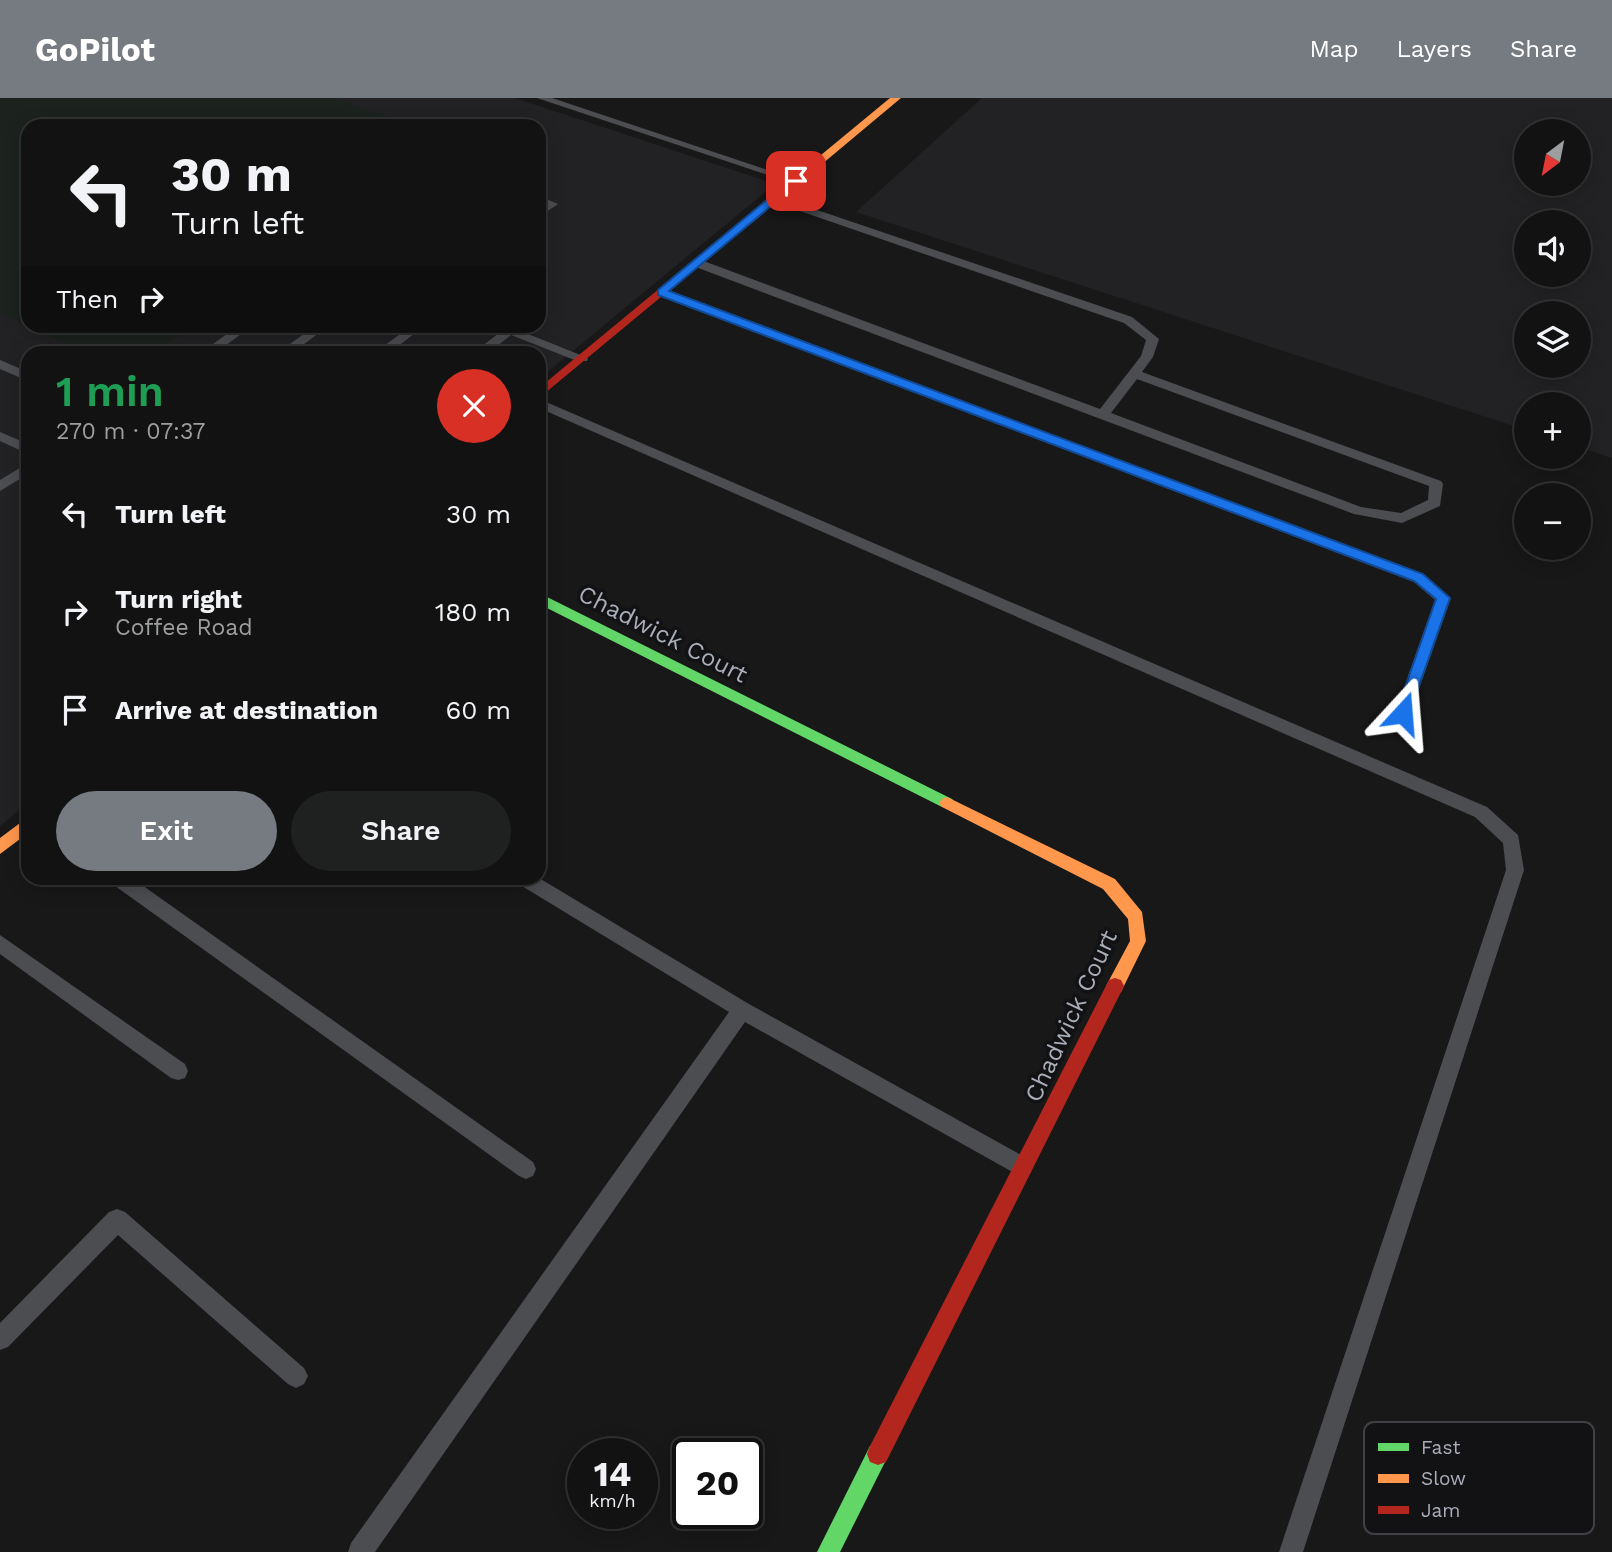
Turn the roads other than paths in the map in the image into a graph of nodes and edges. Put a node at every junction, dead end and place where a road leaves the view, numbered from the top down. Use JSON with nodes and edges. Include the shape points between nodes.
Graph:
{"nodes":[{"id":1,"x":542,"y":98,"type":"edge"},
{"id":2,"x":896,"y":98,"type":"edge"},
{"id":3,"x":796,"y":181,"type":"junction"},
{"id":4,"x":775,"y":199,"type":"junction"},
{"id":5,"x":697,"y":263,"type":"junction"},
{"id":6,"x":662,"y":292,"type":"junction"},
{"id":7,"x":236,"y":333,"type":"edge"},
{"id":8,"x":312,"y":333,"type":"edge"},
{"id":9,"x":408,"y":333,"type":"edge"},
{"id":10,"x":505,"y":333,"type":"edge"},
{"id":11,"x":523,"y":333,"type":"edge"},
{"id":12,"x":217,"y":346,"type":"edge"},
{"id":13,"x":293,"y":346,"type":"edge"},
{"id":14,"x":390,"y":346,"type":"edge"},
{"id":15,"x":488,"y":346,"type":"edge"},
{"id":16,"x":582,"y":358,"type":"junction"},
{"id":17,"x":0,"y":364,"type":"edge"},
{"id":18,"x":21,"y":374,"type":"edge"},
{"id":19,"x":1134,"y":374,"type":"junction"},
{"id":20,"x":546,"y":388,"type":"edge"},
{"id":21,"x":546,"y":406,"type":"edge"},
{"id":22,"x":1103,"y":415,"type":"junction"},
{"id":23,"x":0,"y":436,"type":"edge"},
{"id":24,"x":21,"y":446,"type":"edge"},
{"id":25,"x":21,"y":472,"type":"edge"},
{"id":26,"x":0,"y":486,"type":"edge"},
{"id":27,"x":546,"y":601,"type":"edge"},
{"id":28,"x":1403,"y":713,"type":"dead end"},
{"id":29,"x":21,"y":830,"type":"edge"},
{"id":30,"x":0,"y":847,"type":"edge"},
{"id":31,"x":127,"y":885,"type":"edge"},
{"id":32,"x":535,"y":885,"type":"edge"},
{"id":33,"x":0,"y":943,"type":"edge"},
{"id":34,"x":742,"y":1010,"type":"junction"},
{"id":35,"x":178,"y":1070,"type":"dead end"},
{"id":36,"x":1023,"y":1167,"type":"junction"},
{"id":37,"x":526,"y":1168,"type":"dead end"},
{"id":38,"x":0,"y":1339,"type":"edge"},
{"id":39,"x":296,"y":1376,"type":"dead end"},
{"id":40,"x":360,"y":1552,"type":"edge"},
{"id":41,"x":828,"y":1552,"type":"edge"},
{"id":42,"x":1291,"y":1552,"type":"edge"}],
"edges":[{"from":1,"to":3,"type":"lane"},
{"from":2,"to":3,"type":"street"},
{"from":3,"to":4,"type":"street"},
{"from":4,"to":5,"type":"street"},
{"from":4,"to":19,"type":"lane","via":[[1128,320],[1153,339]]},
{"from":5,"to":6,"type":"street"},
{"from":5,"to":22,"type":"lane"},
{"from":6,"to":16,"type":"street"},
{"from":6,"to":28,"type":"lane","via":[[1419,578],[1443,598]]},
{"from":7,"to":12,"type":"lane"},
{"from":8,"to":13,"type":"lane"},
{"from":9,"to":14,"type":"lane"},
{"from":10,"to":15,"type":"lane"},
{"from":11,"to":16,"type":"lane"},
{"from":16,"to":20,"type":"street"},
{"from":17,"to":18,"type":"lane"},
{"from":19,"to":22,"type":"lane"},
{"from":19,"to":22,"type":"lane","via":[[1436,484],[1435,503],[1402,518],[1359,511]]},
{"from":21,"to":42,"type":"lane","via":[[1481,812],[1512,840],[1515,870]]},
{"from":23,"to":24,"type":"lane"},
{"from":25,"to":26,"type":"lane"},
{"from":27,"to":36,"type":"street","name":"Chadwick Court","via":[[1109,884],[1136,917],[1138,941]]},
{"from":29,"to":30,"type":"street"},
{"from":31,"to":37,"type":"lane"},
{"from":32,"to":34,"type":"lane"},
{"from":33,"to":35,"type":"lane"},
{"from":34,"to":36,"type":"lane"},
{"from":34,"to":40,"type":"lane"},
{"from":36,"to":41,"type":"street","name":"Chadwick Court"},
{"from":38,"to":39,"type":"lane","via":[[117,1220]]}]}
